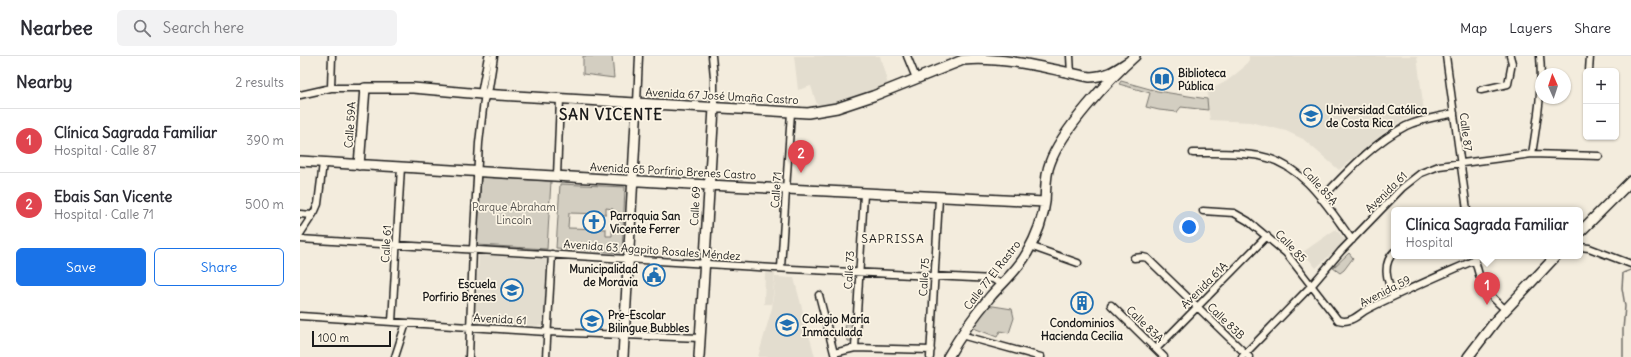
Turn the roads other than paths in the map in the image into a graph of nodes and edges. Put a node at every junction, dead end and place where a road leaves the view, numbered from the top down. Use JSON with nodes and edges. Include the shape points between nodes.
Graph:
{"nodes":[{"id":1,"x":332,"y":56,"type":"edge"},
{"id":2,"x":488,"y":56,"type":"edge"},
{"id":3,"x":494,"y":56,"type":"edge"},
{"id":4,"x":639,"y":56,"type":"edge"},
{"id":5,"x":712,"y":56,"type":"edge"},
{"id":6,"x":907,"y":56,"type":"edge"},
{"id":7,"x":1070,"y":56,"type":"edge"},
{"id":8,"x":1446,"y":56,"type":"edge"},
{"id":9,"x":1510,"y":56,"type":"edge"},
{"id":10,"x":1540,"y":56,"type":"edge"},
{"id":11,"x":1590,"y":56,"type":"edge"},
{"id":12,"x":962,"y":58,"type":"edge"},
{"id":13,"x":1132,"y":59,"type":"edge"},
{"id":14,"x":1589,"y":68,"type":"edge"},
{"id":15,"x":1071,"y":74,"type":"junction"},
{"id":16,"x":1090,"y":77,"type":"junction"},
{"id":17,"x":916,"y":78,"type":"junction"},
{"id":18,"x":331,"y":88,"type":"junction"},
{"id":19,"x":365,"y":88,"type":"junction"},
{"id":20,"x":1481,"y":90,"type":"dead end"},
{"id":21,"x":484,"y":94,"type":"junction"},
{"id":22,"x":300,"y":95,"type":"edge"},
{"id":23,"x":1095,"y":98,"type":"junction"},
{"id":24,"x":560,"y":99,"type":"junction"},
{"id":25,"x":636,"y":103,"type":"junction"},
{"id":26,"x":714,"y":108,"type":"junction"},
{"id":27,"x":791,"y":112,"type":"junction"},
{"id":28,"x":1454,"y":113,"type":"junction"},
{"id":29,"x":1192,"y":153,"type":"dead end"},
{"id":30,"x":1532,"y":154,"type":"junction"},
{"id":31,"x":1599,"y":156,"type":"dead end"},
{"id":32,"x":300,"y":161,"type":"edge"},
{"id":33,"x":323,"y":163,"type":"junction"},
{"id":34,"x":1460,"y":163,"type":"junction"},
{"id":35,"x":359,"y":165,"type":"junction"},
{"id":36,"x":401,"y":167,"type":"junction"},
{"id":37,"x":477,"y":171,"type":"junction"},
{"id":38,"x":557,"y":176,"type":"junction"},
{"id":39,"x":632,"y":180,"type":"junction"},
{"id":40,"x":1631,"y":181,"type":"edge"},
{"id":41,"x":708,"y":185,"type":"junction"},
{"id":42,"x":786,"y":189,"type":"junction"},
{"id":43,"x":864,"y":194,"type":"junction"},
{"id":44,"x":939,"y":198,"type":"junction"},
{"id":45,"x":1321,"y":199,"type":"junction"},
{"id":46,"x":1044,"y":202,"type":"junction"},
{"id":47,"x":1467,"y":207,"type":"edge"},
{"id":48,"x":1203,"y":211,"type":"dead end"},
{"id":49,"x":300,"y":214,"type":"edge"},
{"id":50,"x":312,"y":215,"type":"junction"},
{"id":51,"x":1583,"y":229,"type":"edge"},
{"id":52,"x":300,"y":234,"type":"edge"},
{"id":53,"x":1267,"y":236,"type":"junction"},
{"id":54,"x":300,"y":239,"type":"edge"},
{"id":55,"x":1352,"y":240,"type":"junction"},
{"id":56,"x":396,"y":245,"type":"junction"},
{"id":57,"x":1030,"y":246,"type":"junction"},
{"id":58,"x":1583,"y":247,"type":"edge"},
{"id":59,"x":473,"y":249,"type":"junction"},
{"id":60,"x":552,"y":254,"type":"junction"},
{"id":61,"x":1391,"y":255,"type":"edge"},
{"id":62,"x":628,"y":258,"type":"junction"},
{"id":63,"x":1134,"y":258,"type":"dead end"},
{"id":64,"x":1473,"y":259,"type":"edge"},
{"id":65,"x":1475,"y":259,"type":"edge"},
{"id":66,"x":1553,"y":259,"type":"edge"},
{"id":67,"x":704,"y":263,"type":"junction"},
{"id":68,"x":1078,"y":263,"type":"dead end"},
{"id":69,"x":1631,"y":264,"type":"edge"},
{"id":70,"x":781,"y":268,"type":"junction"},
{"id":71,"x":858,"y":273,"type":"junction"},
{"id":72,"x":934,"y":276,"type":"junction"},
{"id":73,"x":1002,"y":285,"type":"junction"},
{"id":74,"x":1312,"y":286,"type":"junction"},
{"id":75,"x":820,"y":295,"type":"dead end"},
{"id":76,"x":1393,"y":296,"type":"junction"},
{"id":77,"x":1111,"y":305,"type":"dead end"},
{"id":78,"x":1197,"y":307,"type":"junction"},
{"id":79,"x":1506,"y":310,"type":"junction"},
{"id":80,"x":300,"y":316,"type":"edge"},
{"id":81,"x":1348,"y":321,"type":"joint"},
{"id":82,"x":392,"y":322,"type":"junction"},
{"id":83,"x":406,"y":323,"type":"junction"},
{"id":84,"x":471,"y":327,"type":"junction"},
{"id":85,"x":547,"y":332,"type":"junction"},
{"id":86,"x":961,"y":335,"type":"junction"},
{"id":87,"x":624,"y":336,"type":"junction"},
{"id":88,"x":700,"y":338,"type":"junction"},
{"id":89,"x":855,"y":348,"type":"junction"},
{"id":90,"x":1156,"y":349,"type":"junction"},
{"id":91,"x":930,"y":354,"type":"edge"},
{"id":92,"x":835,"y":355,"type":"edge"},
{"id":93,"x":1245,"y":356,"type":"edge"},
{"id":94,"x":395,"y":357,"type":"edge"},
{"id":95,"x":469,"y":357,"type":"edge"},
{"id":96,"x":546,"y":357,"type":"edge"},
{"id":97,"x":623,"y":357,"type":"edge"},
{"id":98,"x":699,"y":357,"type":"edge"},
{"id":99,"x":948,"y":357,"type":"edge"},
{"id":100,"x":1041,"y":357,"type":"edge"},
{"id":101,"x":1164,"y":357,"type":"edge"},
{"id":102,"x":1468,"y":357,"type":"edge"}],
"edges":[{"from":1,"to":18,"type":"street"},
{"from":2,"to":21,"type":"street"},
{"from":3,"to":21,"type":"street","via":[[489,88]]},
{"from":4,"to":25,"type":"street"},
{"from":5,"to":26,"type":"street","name":"Calle 69"},
{"from":6,"to":17,"type":"street"},
{"from":7,"to":15,"type":"street"},
{"from":8,"to":28,"type":"street","name":"Calle 87"},
{"from":9,"to":20,"type":"street","via":[[1512,63],[1508,84]]},
{"from":10,"to":30,"type":"street","via":[[1538,113]]},
{"from":11,"to":14,"type":"street"},
{"from":12,"to":15,"type":"main road","name":"Avenida 67 José Umaña Castro","via":[[992,57]]},
{"from":12,"to":17,"type":"main road","name":"Avenida 67 José Umaña Castro"},
{"from":13,"to":16,"type":"main road","name":"Avenida 67 José Umaña Castro","via":[[1104,76]]},
{"from":13,"to":23,"type":"main road","name":"Calle 77 El Rastro"},
{"from":15,"to":16,"type":"main road","name":"Avenida 67 José Umaña Castro"},
{"from":16,"to":23,"type":"main road","via":[[1098,84],[1098,94]]},
{"from":17,"to":27,"type":"main road","name":"Avenida 67 José Umaña Castro","via":[[837,108],[808,113]]},
{"from":18,"to":19,"type":"street","name":"Avenida 67 José Umaña Castro"},
{"from":18,"to":22,"type":"street","name":"Avenida 67 José Umaña Castro"},
{"from":19,"to":21,"type":"main road","name":"Avenida 67 José Umaña Castro","via":[[413,88]]},
{"from":19,"to":35,"type":"main road","name":"Calle 59A"},
{"from":21,"to":24,"type":"main road","name":"Avenida 67 José Umaña Castro"},
{"from":21,"to":37,"type":"street"},
{"from":23,"to":46,"type":"main road","name":"Calle 77 El Rastro","via":[[1070,129],[1050,162]]},
{"from":24,"to":25,"type":"main road","name":"Avenida 67 José Umaña Castro"},
{"from":24,"to":38,"type":"street"},
{"from":25,"to":26,"type":"main road","name":"Avenida 67 José Umaña Castro"},
{"from":25,"to":39,"type":"main road"},
{"from":26,"to":27,"type":"main road","name":"Avenida 67 José Umaña Castro"},
{"from":26,"to":41,"type":"main road","name":"Calle 69"},
{"from":27,"to":42,"type":"street","name":"Calle 71"},
{"from":28,"to":34,"type":"street","name":"Calle 87"},
{"from":28,"to":45,"type":"street","via":[[1406,126],[1354,164]]},
{"from":29,"to":45,"type":"street","name":"Calle 85A","via":[[1246,154],[1276,160],[1303,179]]},
{"from":30,"to":31,"type":"street","name":"Avenida 61"},
{"from":30,"to":34,"type":"street","name":"Avenida 61"},
{"from":32,"to":33,"type":"main road","name":"Avenida 65 Porfirio Brenes Castro"},
{"from":33,"to":35,"type":"main road","name":"Avenida 65 Porfirio Brenes Castro"},
{"from":33,"to":50,"type":"street","via":[[318,204]]},
{"from":34,"to":47,"type":"street","name":"Calle 87"},
{"from":34,"to":55,"type":"street","name":"Avenida 61","via":[[1439,166],[1421,173],[1402,188]]},
{"from":35,"to":36,"type":"main road","name":"Avenida 65 Porfirio Brenes Castro"},
{"from":36,"to":37,"type":"main road","name":"Avenida 65 Porfirio Brenes Castro"},
{"from":36,"to":56,"type":"street","name":"Calle 61"},
{"from":37,"to":38,"type":"main road","name":"Avenida 65 Porfirio Brenes Castro"},
{"from":37,"to":59,"type":"street"},
{"from":38,"to":39,"type":"main road","name":"Avenida 65 Porfirio Brenes Castro"},
{"from":39,"to":41,"type":"main road","name":"Avenida 65 Porfirio Brenes Castro"},
{"from":39,"to":62,"type":"main road"},
{"from":40,"to":51,"type":"main road"},
{"from":41,"to":42,"type":"main road","name":"Avenida 65 Porfirio Brenes Castro"},
{"from":41,"to":67,"type":"main road","name":"Calle 69"},
{"from":42,"to":43,"type":"main road","name":"Avenida 65 Porfirio Brenes Castro"},
{"from":42,"to":70,"type":"street","name":"Calle 71"},
{"from":43,"to":44,"type":"main road","name":"Avenida 65 Porfirio Brenes Castro"},
{"from":43,"to":71,"type":"street","name":"Calle 73"},
{"from":44,"to":46,"type":"main road","name":"Avenida 65 Porfirio Brenes Castro"},
{"from":44,"to":72,"type":"street","name":"Calle 75"},
{"from":45,"to":55,"type":"street","name":"Calle 85A"},
{"from":46,"to":57,"type":"main road","name":"Calle 77 El Rastro","via":[[1041,224]]},
{"from":48,"to":53,"type":"street","name":"Calle 85","via":[[1234,213]]},
{"from":49,"to":50,"type":"street"},
{"from":50,"to":52,"type":"street"},
{"from":53,"to":74,"type":"street","name":"Calle 85","via":[[1286,253]]},
{"from":53,"to":78,"type":"street","name":"Avenida 61A"},
{"from":54,"to":56,"type":"street","name":"Avenida 63 Agapito Rosales Méndez"},
{"from":55,"to":74,"type":"street","name":"Avenida 61"},
{"from":56,"to":59,"type":"street","name":"Avenida 63 Agapito Rosales Méndez"},
{"from":56,"to":82,"type":"street","name":"Calle 61"},
{"from":57,"to":68,"type":"street"},
{"from":57,"to":73,"type":"main road","name":"Calle 77 El Rastro"},
{"from":58,"to":69,"type":"street"},
{"from":59,"to":60,"type":"street","name":"Avenida 63 Agapito Rosales Méndez"},
{"from":59,"to":84,"type":"street"},
{"from":60,"to":62,"type":"street","name":"Avenida 63 Agapito Rosales Méndez"},
{"from":60,"to":85,"type":"street"},
{"from":61,"to":76,"type":"street","via":[[1386,269]]},
{"from":62,"to":67,"type":"street","name":"Avenida 63 Agapito Rosales Méndez"},
{"from":62,"to":87,"type":"main road"},
{"from":63,"to":78,"type":"street","name":"Calle 83B","via":[[1147,258]]},
{"from":64,"to":76,"type":"street","name":"Avenida 59"},
{"from":65,"to":79,"type":"street","via":[[1480,281],[1493,299]]},
{"from":66,"to":79,"type":"main road"},
{"from":67,"to":70,"type":"street","name":"Avenida 63 Agapito Rosales Méndez"},
{"from":67,"to":88,"type":"main road","name":"Calle 69"},
{"from":70,"to":71,"type":"street","name":"Avenida 63 Agapito Rosales Méndez"},
{"from":71,"to":72,"type":"street","name":"Avenida 63 Agapito Rosales Méndez"},
{"from":71,"to":89,"type":"street","name":"Calle 73"},
{"from":72,"to":73,"type":"street","name":"Avenida 63 Agapito Rosales Méndez","via":[[993,279]]},
{"from":72,"to":91,"type":"street","name":"Calle 75"},
{"from":73,"to":86,"type":"main road","name":"Calle 77 El Rastro"},
{"from":74,"to":81,"type":"street","name":"Calle 85","via":[[1338,320]]},
{"from":74,"to":93,"type":"street","name":"Avenida 61"},
{"from":75,"to":92,"type":"street"},
{"from":76,"to":81,"type":"street","name":"Avenida 59"},
{"from":77,"to":90,"type":"street","name":"Calle 83A"},
{"from":78,"to":90,"type":"street","name":"Avenida 61A"},
{"from":78,"to":93,"type":"street","name":"Calle 83B"},
{"from":79,"to":102,"type":"main road"},
{"from":80,"to":82,"type":"street","name":"Avenida 61"},
{"from":82,"to":83,"type":"street","name":"Avenida 61"},
{"from":83,"to":84,"type":"street","name":"Avenida 61"},
{"from":83,"to":94,"type":"street"},
{"from":84,"to":85,"type":"street","name":"Avenida 61"},
{"from":84,"to":95,"type":"street"},
{"from":85,"to":87,"type":"street","name":"Avenida 61"},
{"from":85,"to":96,"type":"street"},
{"from":86,"to":99,"type":"main road","name":"Calle 77 El Rastro"},
{"from":86,"to":100,"type":"street"},
{"from":87,"to":88,"type":"street","name":"Avenida 61"},
{"from":87,"to":97,"type":"main road"},
{"from":88,"to":98,"type":"main road","name":"Calle 69"},
{"from":89,"to":91,"type":"street"},
{"from":89,"to":92,"type":"street"},
{"from":90,"to":101,"type":"street","name":"Calle 83A"}]}
